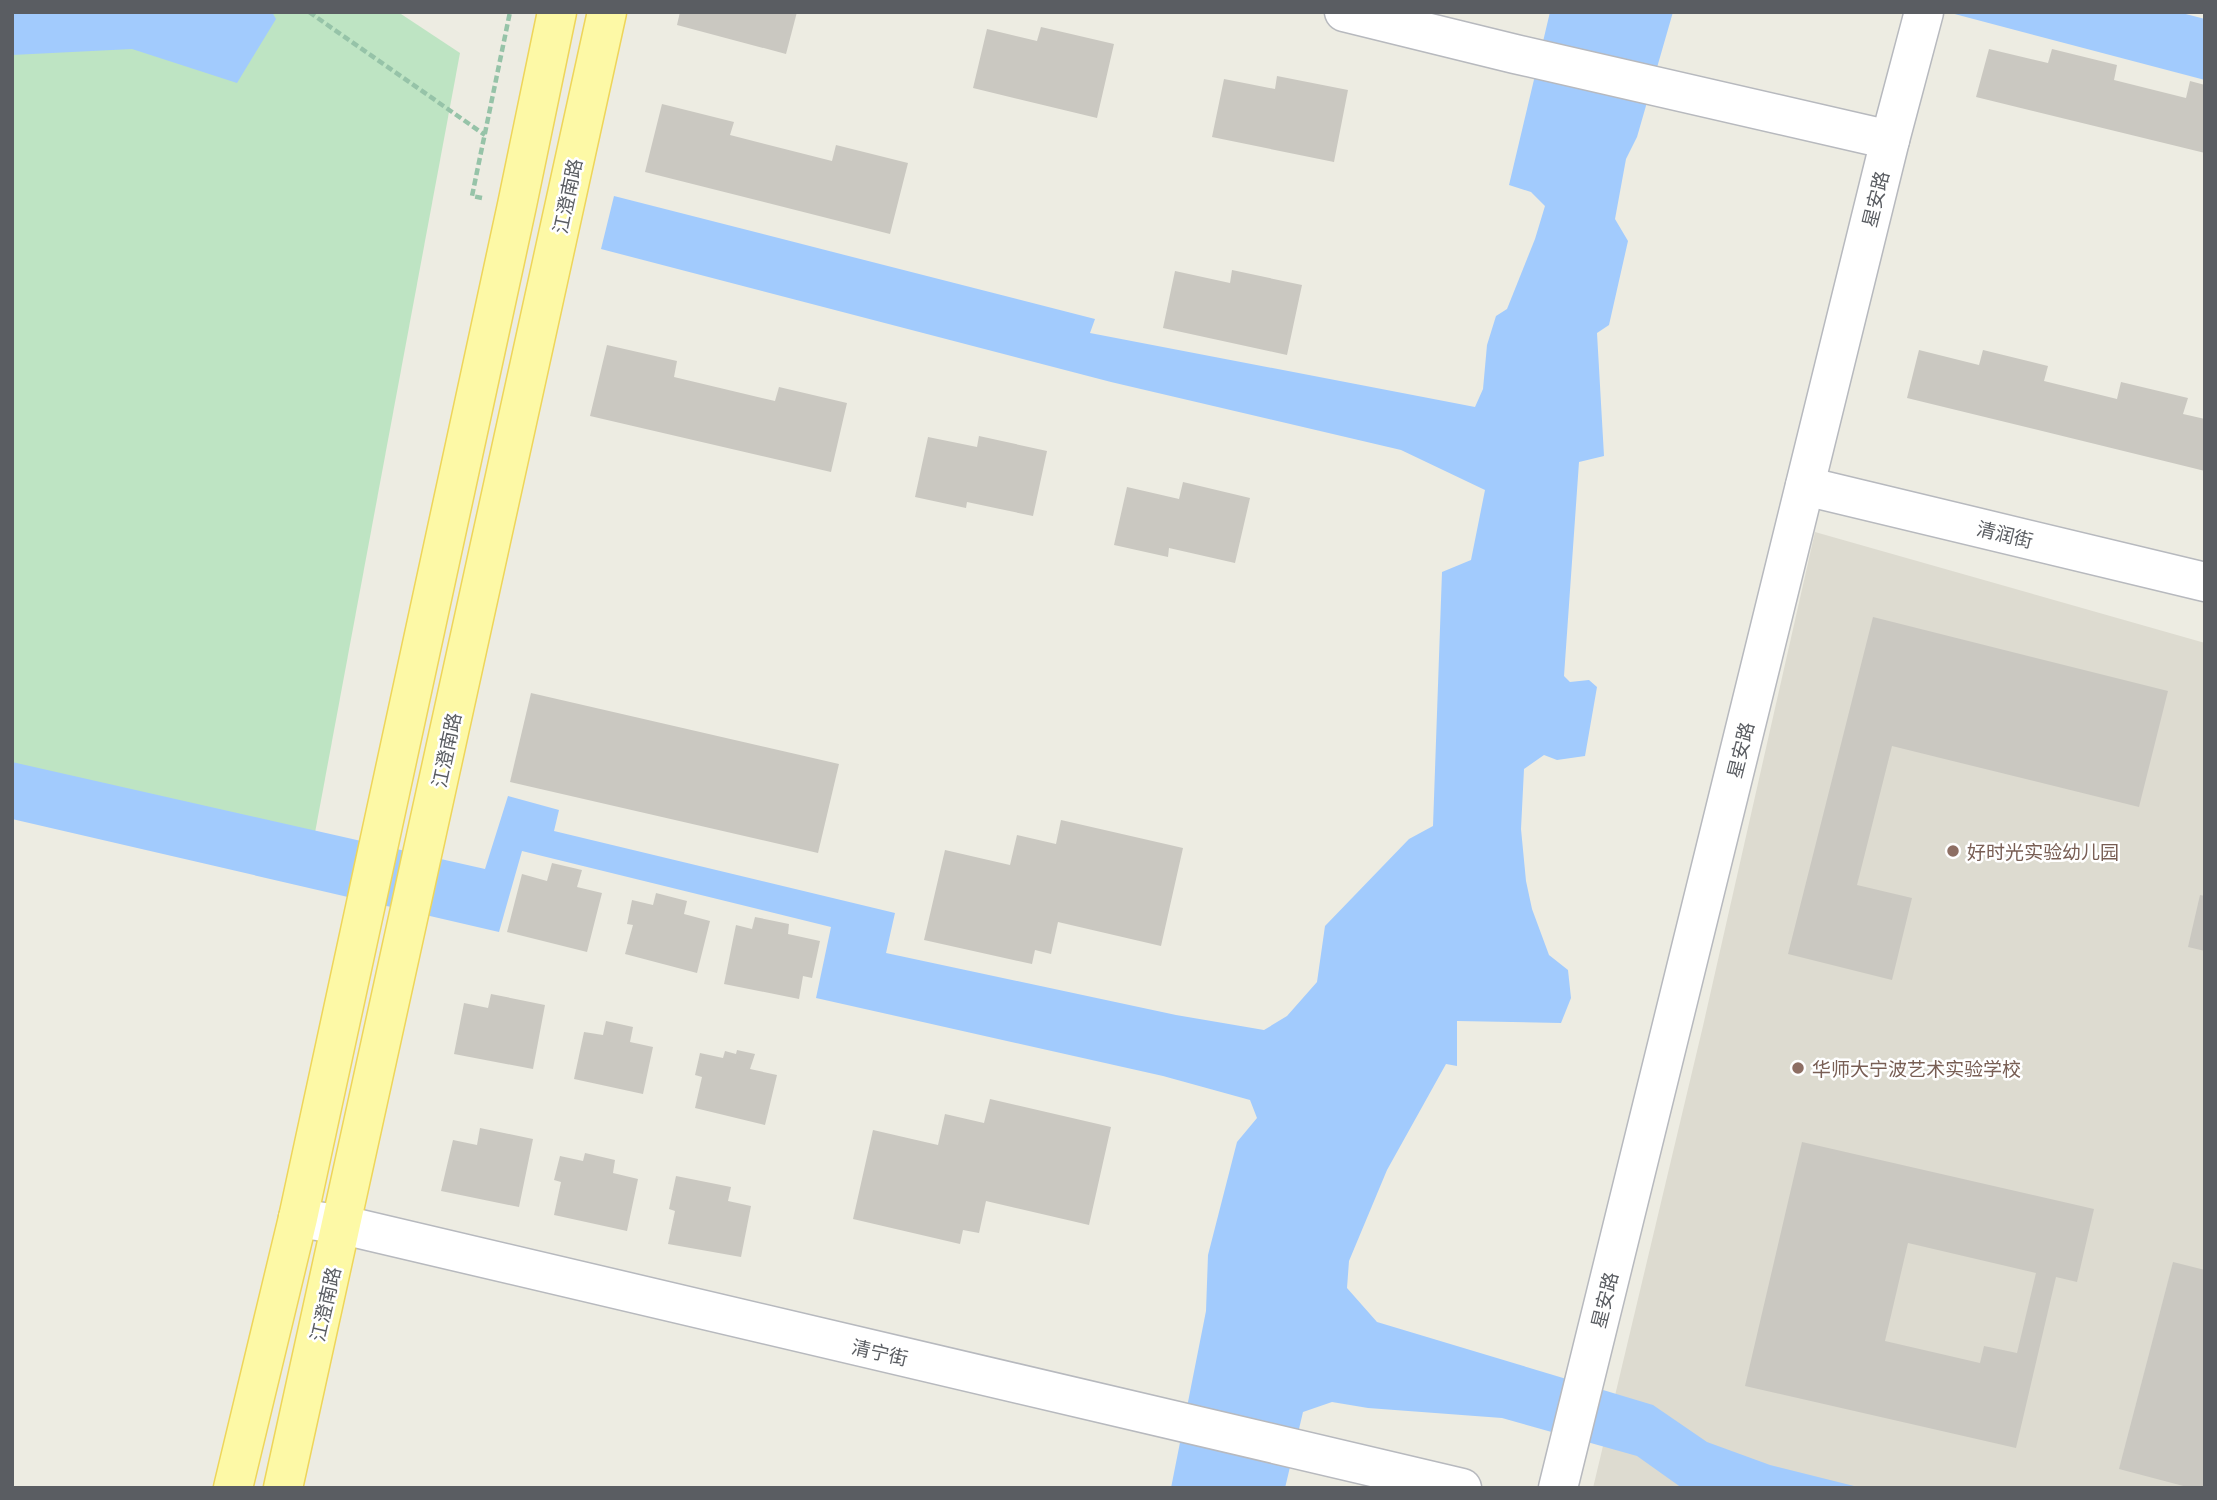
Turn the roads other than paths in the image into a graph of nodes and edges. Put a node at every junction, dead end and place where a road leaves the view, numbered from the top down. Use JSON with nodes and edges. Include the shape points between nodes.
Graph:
{"nodes":[{"id":1,"x":557,"y":12,"type":"edge"},
{"id":2,"x":607,"y":12,"type":"edge"},
{"id":3,"x":1344,"y":12,"type":"edge"},
{"id":4,"x":1924,"y":12,"type":"edge"},
{"id":5,"x":1890,"y":140,"type":"junction"},
{"id":6,"x":1805,"y":486,"type":"junction"},
{"id":7,"x":2205,"y":582,"type":"edge"},
{"id":8,"x":298,"y":1218,"type":"junction"},
{"id":9,"x":343,"y":1225,"type":"junction"},
{"id":10,"x":233,"y":1488,"type":"edge"},
{"id":11,"x":284,"y":1488,"type":"edge"},
{"id":12,"x":1462,"y":1488,"type":"edge"},
{"id":13,"x":1558,"y":1488,"type":"edge"}],
"edges":[{"from":1,"to":8,"type":"main road"},
{"from":2,"to":9,"type":"main road","name":"江澄南路"},
{"from":3,"to":5,"type":"street"},
{"from":4,"to":5,"type":"street","name":"星安路"},
{"from":5,"to":6,"type":"street","name":"星安路"},
{"from":6,"to":7,"type":"street","name":"清润街"},
{"from":6,"to":13,"type":"street","name":"星安路"},
{"from":8,"to":9,"type":"street","name":"清宁街"},
{"from":8,"to":10,"type":"main road"},
{"from":9,"to":11,"type":"main road","name":"江澄南路"},
{"from":9,"to":12,"type":"street","name":"清宁街"}]}
